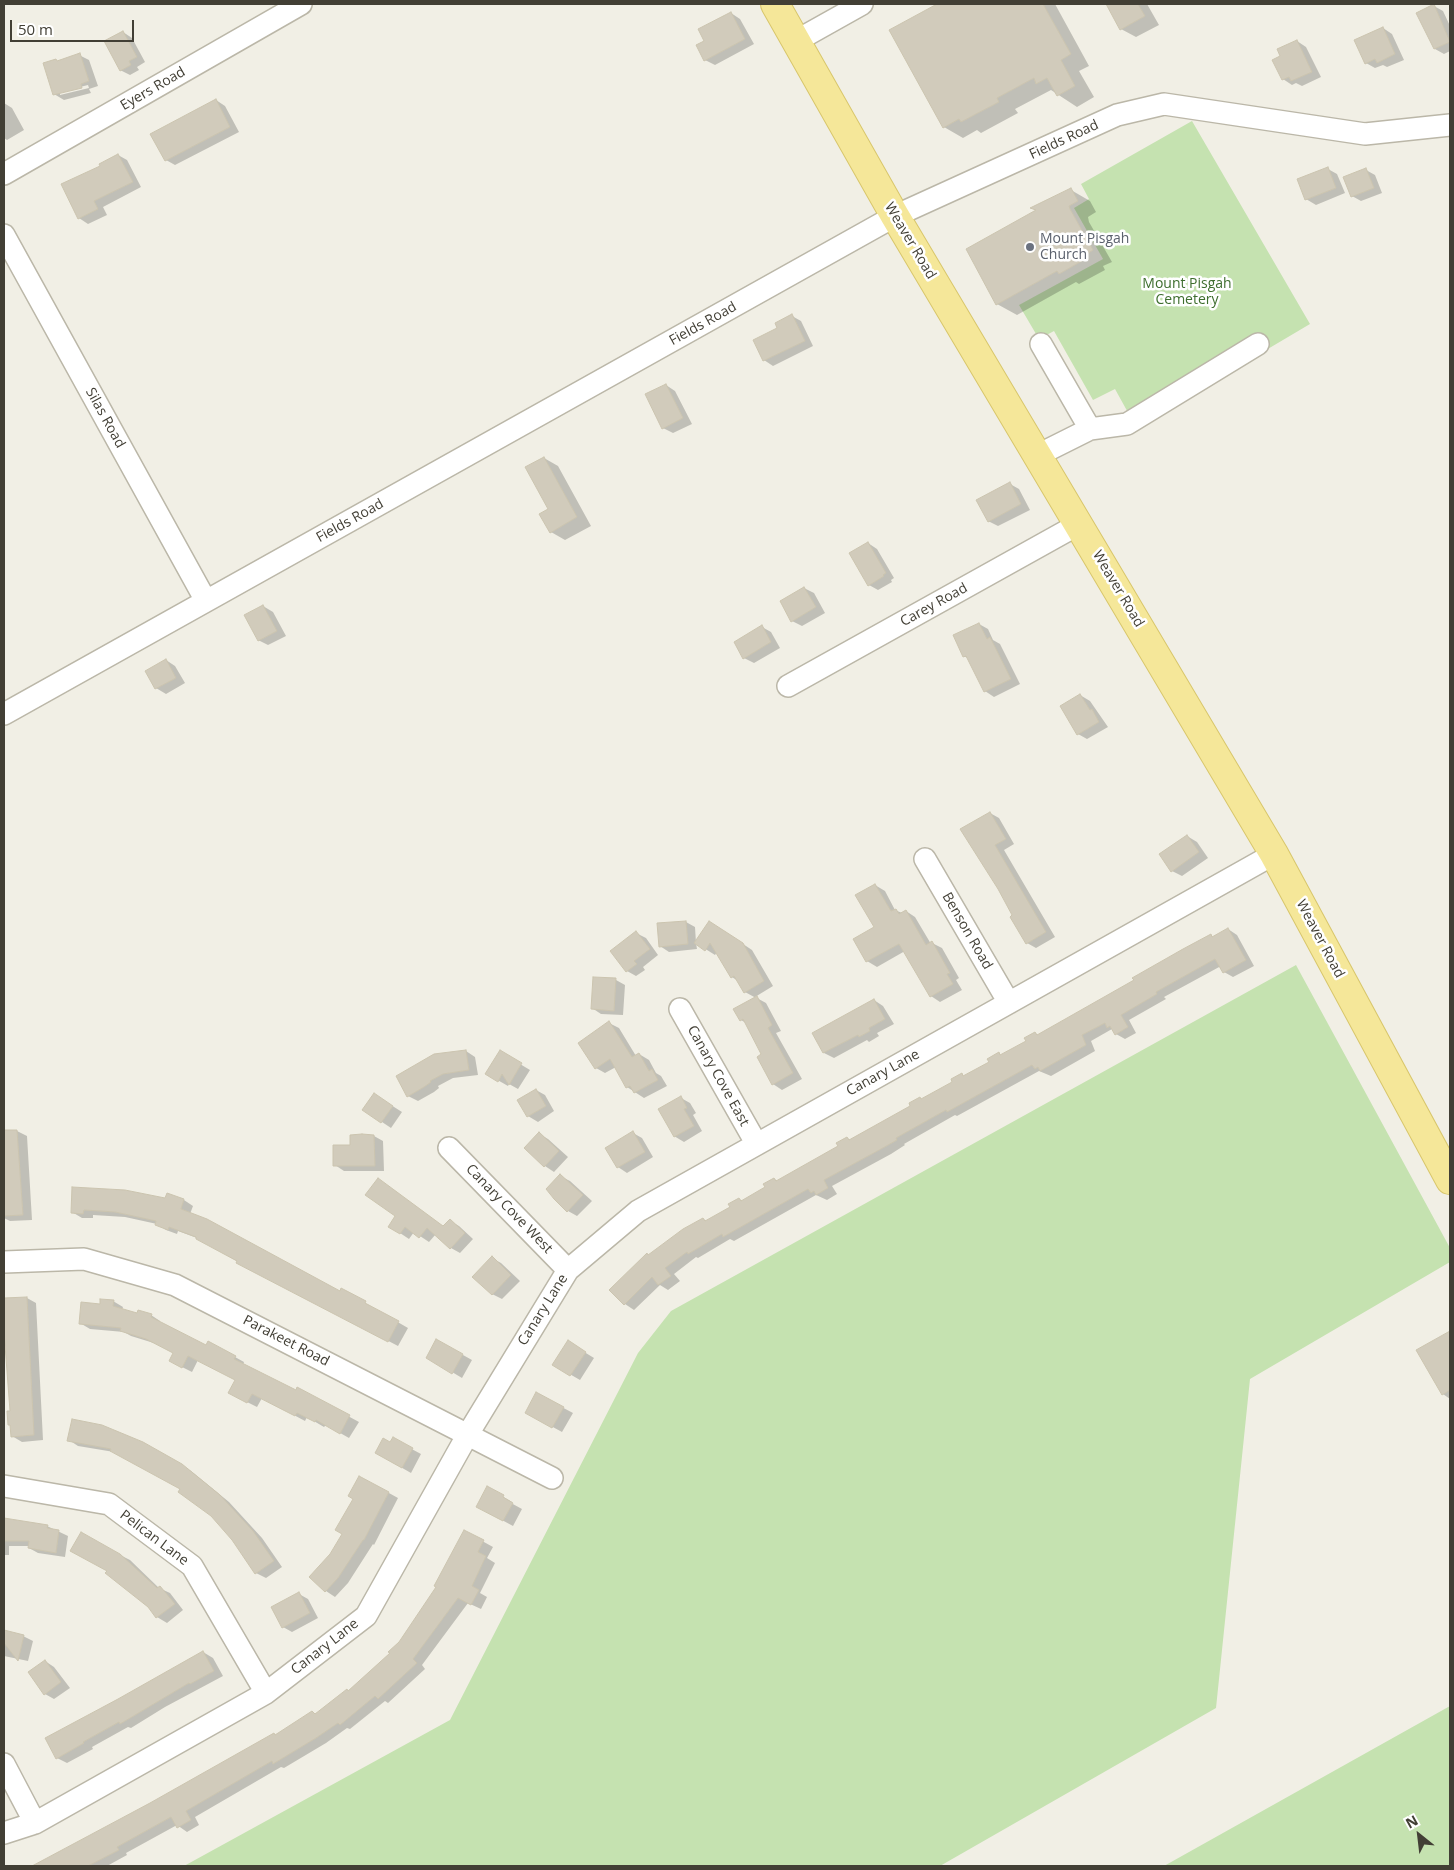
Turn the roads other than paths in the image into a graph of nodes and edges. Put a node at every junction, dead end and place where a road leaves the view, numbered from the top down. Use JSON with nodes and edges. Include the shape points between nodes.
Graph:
{"nodes":[{"id":1,"x":302,"y":4,"type":"edge"},
{"id":2,"x":775,"y":4,"type":"edge"},
{"id":3,"x":862,"y":4,"type":"edge"},
{"id":4,"x":796,"y":41,"type":"junction"},
{"id":5,"x":1450,"y":125,"type":"edge"},
{"id":6,"x":4,"y":174,"type":"edge"},
{"id":7,"x":895,"y":216,"type":"junction"},
{"id":8,"x":4,"y":235,"type":"edge"},
{"id":9,"x":1041,"y":344,"type":"dead end"},
{"id":10,"x":1258,"y":344,"type":"dead end"},
{"id":11,"x":1090,"y":429,"type":"junction"},
{"id":12,"x":1038,"y":455,"type":"junction"},
{"id":13,"x":1079,"y":524,"type":"junction"},
{"id":14,"x":206,"y":601,"type":"junction"},
{"id":15,"x":788,"y":686,"type":"dead end"},
{"id":16,"x":4,"y":714,"type":"edge"},
{"id":17,"x":1274,"y":854,"type":"junction"},
{"id":18,"x":925,"y":859,"type":"dead end"},
{"id":19,"x":1009,"y":1003,"type":"junction"},
{"id":20,"x":680,"y":1009,"type":"dead end"},
{"id":21,"x":756,"y":1143,"type":"junction"},
{"id":22,"x":449,"y":1148,"type":"dead end"},
{"id":23,"x":1450,"y":1180,"type":"edge"},
{"id":24,"x":4,"y":1262,"type":"edge"},
{"id":25,"x":568,"y":1270,"type":"junction"},
{"id":26,"x":468,"y":1434,"type":"junction"},
{"id":27,"x":552,"y":1478,"type":"dead end"},
{"id":28,"x":4,"y":1486,"type":"edge"},
{"id":29,"x":266,"y":1693,"type":"junction"},
{"id":30,"x":4,"y":1764,"type":"edge"},
{"id":31,"x":35,"y":1823,"type":"junction"},
{"id":32,"x":4,"y":1833,"type":"edge"}],
"edges":[{"from":1,"to":6,"type":"street","name":"Eyers Road"},
{"from":2,"to":4,"type":"main road","name":"Weaver Road"},
{"from":3,"to":4,"type":"street"},
{"from":4,"to":7,"type":"main road","name":"Weaver Road"},
{"from":5,"to":7,"type":"street","name":"Fields Road","via":[[1365,134],[1164,104],[1117,115]]},
{"from":7,"to":12,"type":"main road","name":"Weaver Road"},
{"from":7,"to":14,"type":"street","name":"Fields Road"},
{"from":8,"to":14,"type":"street","name":"Silas Road"},
{"from":9,"to":11,"type":"street"},
{"from":10,"to":11,"type":"street","via":[[1127,424]]},
{"from":11,"to":12,"type":"street"},
{"from":12,"to":13,"type":"main road","name":"Weaver Road"},
{"from":13,"to":15,"type":"street","name":"Carey Road"},
{"from":13,"to":17,"type":"main road","name":"Weaver Road"},
{"from":14,"to":16,"type":"street","name":"Fields Road"},
{"from":17,"to":19,"type":"street","name":"Canary Lane"},
{"from":17,"to":23,"type":"main road","name":"Weaver Road"},
{"from":18,"to":19,"type":"street","name":"Benson Road"},
{"from":19,"to":21,"type":"street","name":"Canary Lane"},
{"from":20,"to":21,"type":"street","name":"Canary Cove East"},
{"from":21,"to":25,"type":"street","name":"Canary Lane","via":[[638,1211]]},
{"from":22,"to":25,"type":"street","name":"Canary Cove West"},
{"from":24,"to":26,"type":"street","name":"Parakeet Road","via":[[84,1259],[175,1285]]},
{"from":25,"to":26,"type":"street","name":"Canary Lane"},
{"from":26,"to":27,"type":"street","name":"Parakeet Road"},
{"from":26,"to":29,"type":"street","name":"Canary Lane","via":[[366,1616]]},
{"from":28,"to":29,"type":"street","name":"Pelican Lane","via":[[108,1504],[192,1566]]},
{"from":29,"to":31,"type":"street","name":"Canary Lane"},
{"from":30,"to":31,"type":"street"},
{"from":31,"to":32,"type":"street","name":"Canary Lane"}]}
